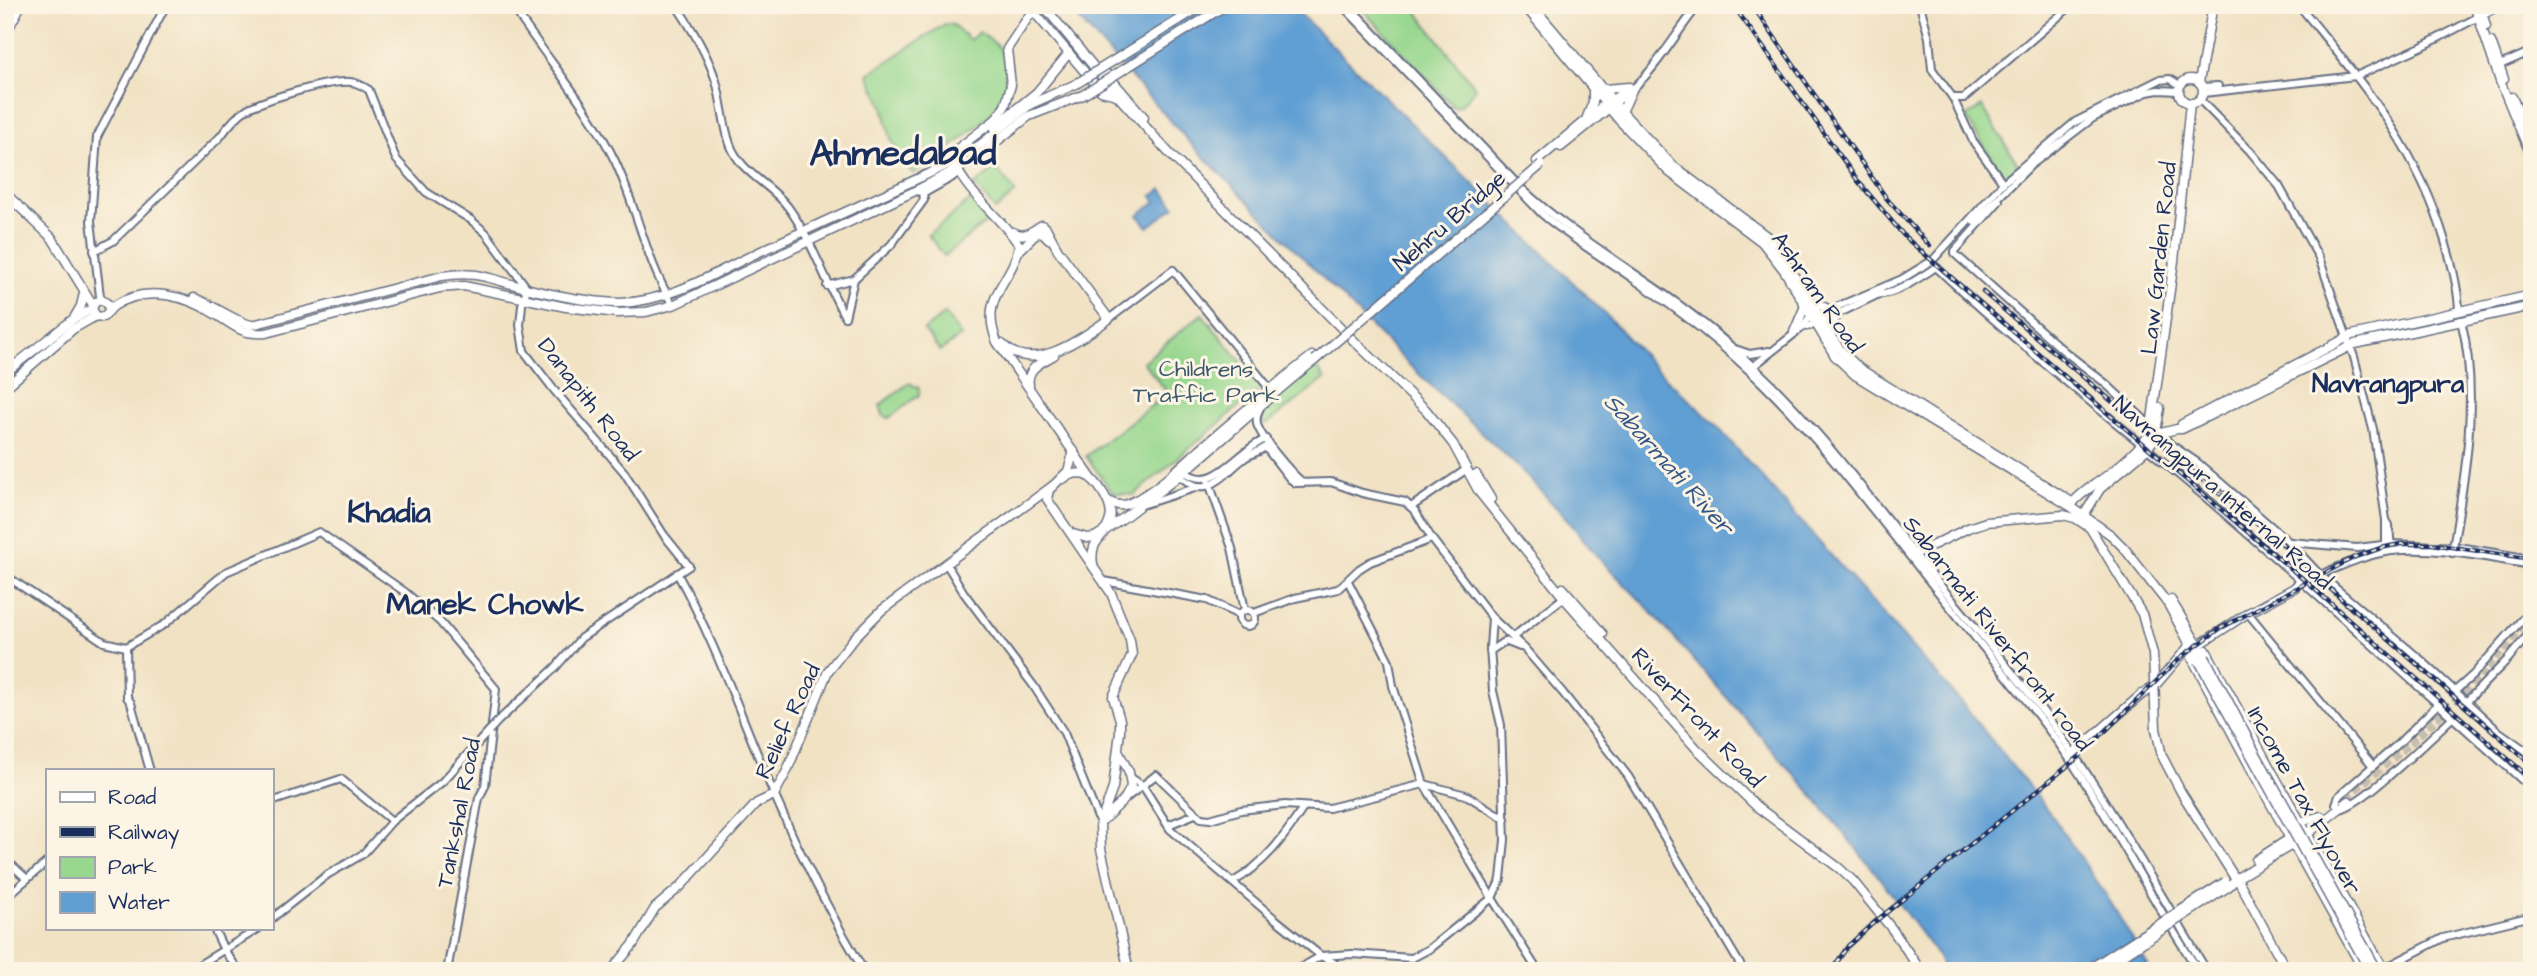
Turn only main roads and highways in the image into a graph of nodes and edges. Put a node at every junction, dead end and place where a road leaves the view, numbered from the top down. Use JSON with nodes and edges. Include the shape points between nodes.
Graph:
{"nodes":[{"id":1,"x":16,"y":5,"type":"edge"},
{"id":2,"x":21,"y":5,"type":"edge"},
{"id":3,"x":1046,"y":5,"type":"edge"},
{"id":4,"x":1203,"y":5,"type":"edge"},
{"id":5,"x":1226,"y":5,"type":"edge"},
{"id":6,"x":1524,"y":5,"type":"edge"},
{"id":7,"x":1532,"y":5,"type":"edge"},
{"id":8,"x":2211,"y":5,"type":"edge"},
{"id":9,"x":1030,"y":8,"type":"edge"},
{"id":10,"x":2479,"y":11,"type":"edge"},
{"id":11,"x":5,"y":24,"type":"edge"},
{"id":12,"x":5,"y":35,"type":"edge"},
{"id":13,"x":1069,"y":53,"type":"junction"},
{"id":14,"x":1604,"y":89,"type":"junction"},
{"id":15,"x":1593,"y":90,"type":"junction"},
{"id":16,"x":2197,"y":92,"type":"junction"},
{"id":17,"x":1117,"y":95,"type":"junction"},
{"id":18,"x":1610,"y":103,"type":"junction"},
{"id":19,"x":1621,"y":116,"type":"junction"},
{"id":20,"x":1596,"y":118,"type":"junction"},
{"id":21,"x":1586,"y":120,"type":"junction"},
{"id":22,"x":2532,"y":145,"type":"edge"},
{"id":23,"x":972,"y":156,"type":"junction"},
{"id":24,"x":2532,"y":158,"type":"edge"},
{"id":25,"x":1539,"y":163,"type":"junction"},
{"id":26,"x":957,"y":168,"type":"junction"},
{"id":27,"x":5,"y":193,"type":"edge"},
{"id":28,"x":1004,"y":227,"type":"junction"},
{"id":29,"x":1058,"y":250,"type":"junction"},
{"id":30,"x":1018,"y":252,"type":"junction"},
{"id":31,"x":2176,"y":262,"type":"junction"},
{"id":32,"x":84,"y":293,"type":"junction"},
{"id":33,"x":2532,"y":295,"type":"edge"},
{"id":34,"x":103,"y":300,"type":"junction"},
{"id":35,"x":1807,"y":303,"type":"junction"},
{"id":36,"x":2532,"y":306,"type":"edge"},
{"id":37,"x":93,"y":310,"type":"junction"},
{"id":38,"x":109,"y":310,"type":"junction"},
{"id":39,"x":72,"y":320,"type":"junction"},
{"id":40,"x":1817,"y":320,"type":"junction"},
{"id":41,"x":1794,"y":332,"type":"road end"},
{"id":42,"x":1829,"y":334,"type":"junction"},
{"id":43,"x":995,"y":336,"type":"junction"},
{"id":44,"x":2350,"y":341,"type":"junction"},
{"id":45,"x":1056,"y":353,"type":"junction"},
{"id":46,"x":1314,"y":358,"type":"junction"},
{"id":47,"x":5,"y":373,"type":"edge"},
{"id":48,"x":6,"y":386,"type":"edge"},
{"id":49,"x":1029,"y":387,"type":"junction"},
{"id":50,"x":2157,"y":431,"type":"junction"},
{"id":51,"x":2145,"y":447,"type":"junction"},
{"id":52,"x":1074,"y":451,"type":"junction"},
{"id":53,"x":1180,"y":472,"type":"junction"},
{"id":54,"x":1092,"y":479,"type":"junction"},
{"id":55,"x":1056,"y":484,"type":"junction"},
{"id":56,"x":1037,"y":498,"type":"junction"},
{"id":57,"x":1107,"y":500,"type":"junction"},
{"id":58,"x":1049,"y":501,"type":"junction"},
{"id":59,"x":2071,"y":505,"type":"junction"},
{"id":60,"x":2063,"y":515,"type":"junction"},
{"id":61,"x":2083,"y":516,"type":"junction"},
{"id":62,"x":1071,"y":532,"type":"junction"},
{"id":63,"x":1102,"y":533,"type":"junction"},
{"id":64,"x":1913,"y":556,"type":"road end"},
{"id":65,"x":1093,"y":564,"type":"junction"},
{"id":66,"x":2301,"y":581,"type":"road end"},
{"id":67,"x":1566,"y":596,"type":"junction"},
{"id":68,"x":2196,"y":647,"type":"junction"},
{"id":69,"x":2202,"y":659,"type":"junction"},
{"id":70,"x":2154,"y":687,"type":"junction"},
{"id":71,"x":1117,"y":748,"type":"junction"},
{"id":72,"x":2073,"y":754,"type":"road end"},
{"id":73,"x":1129,"y":775,"type":"junction"},
{"id":74,"x":1114,"y":777,"type":"junction"},
{"id":75,"x":1110,"y":799,"type":"junction"},
{"id":76,"x":2347,"y":799,"type":"tunnel mouth"},
{"id":77,"x":1124,"y":800,"type":"junction"},
{"id":78,"x":2322,"y":819,"type":"junction"},
{"id":79,"x":1100,"y":824,"type":"junction"},
{"id":80,"x":2285,"y":830,"type":"junction"},
{"id":81,"x":2301,"y":835,"type":"junction"},
{"id":82,"x":2274,"y":852,"type":"junction"},
{"id":83,"x":2298,"y":853,"type":"junction"},
{"id":84,"x":2235,"y":877,"type":"junction"},
{"id":85,"x":2226,"y":885,"type":"junction"},
{"id":86,"x":2381,"y":970,"type":"edge"},
{"id":87,"x":611,"y":971,"type":"edge"},
{"id":88,"x":1129,"y":971,"type":"edge"},
{"id":89,"x":1923,"y":971,"type":"edge"},
{"id":90,"x":2086,"y":971,"type":"edge"},
{"id":91,"x":2099,"y":971,"type":"edge"},
{"id":92,"x":2287,"y":971,"type":"edge"},
{"id":93,"x":2364,"y":971,"type":"edge"},
{"id":94,"x":2370,"y":971,"type":"edge"}],
"edges":[{"from":1,"to":11,"type":"main road"},
{"from":2,"to":12,"type":"main road"},
{"from":3,"to":17,"type":"main road"},
{"from":3,"to":67,"type":"main road","name":"RiverFront Road","via":[[1206,184],[1430,407],[1484,489]]},
{"from":4,"to":23,"type":"main road","bridge":true,"via":[[1076,85],[1031,104]]},
{"from":5,"to":23,"type":"main road","bridge":true,"via":[[1083,95],[1029,116]]},
{"from":6,"to":15,"type":"main road","name":"Ashram Road"},
{"from":7,"to":14,"type":"main road","name":"Ashram Road"},
{"from":8,"to":16,"type":"main road"},
{"from":9,"to":13,"type":"main road"},
{"from":9,"to":26,"type":"main road","via":[[1007,49],[1011,85],[1005,106],[995,120],[952,153]]},
{"from":10,"to":22,"type":"main road"},
{"from":10,"to":24,"type":"main road","via":[[2510,108]]},
{"from":13,"to":17,"type":"main road","via":[[1101,91]]},
{"from":13,"to":23,"type":"main road","via":[[1037,92],[977,142]]},
{"from":14,"to":18,"type":"main road","name":"Ashram Road"},
{"from":14,"to":19,"type":"main road","via":[[1632,88]]},
{"from":15,"to":18,"type":"main road","name":"Ashram Road"},
{"from":15,"to":21,"type":"main road"},
{"from":16,"to":16,"type":"main road","via":[[2181,98],[2179,88],[2185,80]]},
{"from":16,"to":31,"type":"main road"},
{"from":17,"to":67,"type":"main road","name":"RiverFront Road","via":[[1426,410],[1479,492]]},
{"from":18,"to":19,"type":"main road","name":"Ashram Road"},
{"from":18,"to":20,"type":"main road","name":"Nehru Bridge"},
{"from":18,"to":21,"type":"main road","name":"Nehru Bridge"},
{"from":19,"to":20,"type":"main road"},
{"from":19,"to":35,"type":"main road","name":"Ashram Road","via":[[1673,166],[1769,238]]},
{"from":20,"to":25,"type":"main road","name":"Nehru Bridge"},
{"from":21,"to":25,"type":"main road","name":"Nehru Bridge"},
{"from":23,"to":26,"type":"main road"},
{"from":23,"to":26,"type":"main road","via":[[967,169]]},
{"from":25,"to":46,"type":"main road","name":"Nehru Bridge","bridge":true},
{"from":26,"to":28,"type":"main road"},
{"from":26,"to":34,"type":"main road","via":[[645,301],[608,302],[466,273],[252,325],[171,290],[152,288]]},
{"from":26,"to":38,"type":"main road","via":[[920,192],[673,304],[646,312],[594,312],[477,287],[440,288],[251,334],[170,295],[134,296]]},
{"from":27,"to":32,"type":"main road","via":[[52,238]]},
{"from":28,"to":29,"type":"main road","via":[[1020,236],[1042,225]]},
{"from":28,"to":30,"type":"main road","via":[[1019,245]]},
{"from":29,"to":30,"type":"main road","via":[[1038,232]]},
{"from":29,"to":45,"type":"main road","via":[[1109,318]]},
{"from":30,"to":43,"type":"main road","via":[[992,306]]},
{"from":31,"to":50,"type":"main road"},
{"from":31,"to":50,"type":"main road","name":"Law Garden Road"},
{"from":32,"to":37,"type":"main road"},
{"from":32,"to":39,"type":"main road"},
{"from":33,"to":44,"type":"main road"},
{"from":34,"to":37,"type":"main road"},
{"from":34,"to":38,"type":"main road"},
{"from":35,"to":40,"type":"main road","name":"Ashram Road"},
{"from":35,"to":41,"type":"main road"},
{"from":35,"to":42,"type":"main road","via":[[1833,313]]},
{"from":36,"to":44,"type":"main road"},
{"from":37,"to":38,"type":"main road","via":[[104,316]]},
{"from":37,"to":39,"type":"main road"},
{"from":37,"to":48,"type":"main road"},
{"from":39,"to":47,"type":"main road"},
{"from":40,"to":42,"type":"main road","name":"Ashram Road"},
{"from":40,"to":59,"type":"main road","name":"Ashram Road","via":[[1835,356],[1855,375]]},
{"from":42,"to":59,"type":"main road","name":"Ashram Road","via":[[1860,369]]},
{"from":43,"to":45,"type":"main road","via":[[1013,353]]},
{"from":43,"to":49,"type":"main road"},
{"from":44,"to":50,"type":"main road","via":[[2220,413],[2182,429]]},
{"from":45,"to":49,"type":"main road","via":[[1032,369]]},
{"from":46,"to":53,"type":"main road"},
{"from":46,"to":53,"type":"main road","via":[[1270,389]]},
{"from":49,"to":52,"type":"main road"},
{"from":50,"to":51,"type":"main road"},
{"from":51,"to":59,"type":"main road","via":[[2077,495]]},
{"from":51,"to":61,"type":"main road","via":[[2101,489]]},
{"from":52,"to":54,"type":"main road"},
{"from":52,"to":55,"type":"main road","via":[[1068,471]]},
{"from":53,"to":57,"type":"main road","via":[[1131,503],[1118,506]]},
{"from":53,"to":63,"type":"main road"},
{"from":54,"to":55,"type":"main road","via":[[1076,473]]},
{"from":54,"to":57,"type":"main road"},
{"from":55,"to":56,"type":"main road","name":"Relief Road"},
{"from":55,"to":58,"type":"main road","via":[[1047,493]]},
{"from":56,"to":58,"type":"main road"},
{"from":56,"to":87,"type":"main road","name":"Relief Road","via":[[882,610],[855,637],[828,671],[774,795],[757,803],[655,908]]},
{"from":57,"to":63,"type":"main road","via":[[1111,519]]},
{"from":58,"to":62,"type":"main road"},
{"from":59,"to":60,"type":"main road"},
{"from":59,"to":61,"type":"main road","name":"Ashram Road"},
{"from":60,"to":61,"type":"main road"},
{"from":60,"to":64,"type":"main road","via":[[1986,522]]},
{"from":61,"to":68,"type":"main road","name":"Ashram Road","via":[[2114,531],[2128,545],[2172,601]]},
{"from":61,"to":70,"type":"main road","via":[[2142,614],[2153,654]]},
{"from":62,"to":63,"type":"main road","via":[[1087,538]]},
{"from":62,"to":65,"type":"main road"},
{"from":63,"to":65,"type":"main road","via":[[1093,548]]},
{"from":65,"to":71,"type":"main road","via":[[1130,640],[1132,655],[1113,697],[1120,720]]},
{"from":66,"to":68,"type":"main road"},
{"from":67,"to":89,"type":"main road","name":"RiverFront Road","via":[[1700,745],[1758,802],[1855,880],[1895,927]]},
{"from":68,"to":69,"type":"main road","name":"Income Tax Flyover"},
{"from":68,"to":70,"type":"main road"},
{"from":68,"to":80,"type":"main road","via":[[2192,658]]},
{"from":68,"to":81,"type":"main road","via":[[2207,650]]},
{"from":69,"to":86,"type":"main road","name":"Income Tax Flyover","bridge":true},
{"from":69,"to":94,"type":"main road","name":"Income Tax Flyover","bridge":true},
{"from":70,"to":72,"type":"main road"},
{"from":70,"to":84,"type":"main road","via":[[2156,736],[2162,756]]},
{"from":71,"to":73,"type":"main road"},
{"from":71,"to":74,"type":"main road"},
{"from":73,"to":74,"type":"main road","via":[[1121,772]]},
{"from":73,"to":77,"type":"main road","via":[[1130,791]]},
{"from":74,"to":75,"type":"main road"},
{"from":75,"to":77,"type":"main road"},
{"from":75,"to":79,"type":"main road"},
{"from":76,"to":78,"type":"main road"},
{"from":77,"to":79,"type":"main road"},
{"from":78,"to":81,"type":"main road"},
{"from":78,"to":81,"type":"main road"},
{"from":79,"to":88,"type":"main road","via":[[1101,849]]},
{"from":80,"to":81,"type":"main road"},
{"from":80,"to":82,"type":"main road"},
{"from":81,"to":82,"type":"main road"},
{"from":81,"to":83,"type":"main road"},
{"from":81,"to":86,"type":"main road"},
{"from":82,"to":83,"type":"main road"},
{"from":82,"to":84,"type":"main road"},
{"from":83,"to":93,"type":"main road"},
{"from":84,"to":85,"type":"main road"},
{"from":84,"to":92,"type":"main road"},
{"from":85,"to":90,"type":"main road","bridge":true},
{"from":85,"to":91,"type":"main road","bridge":true}]}
